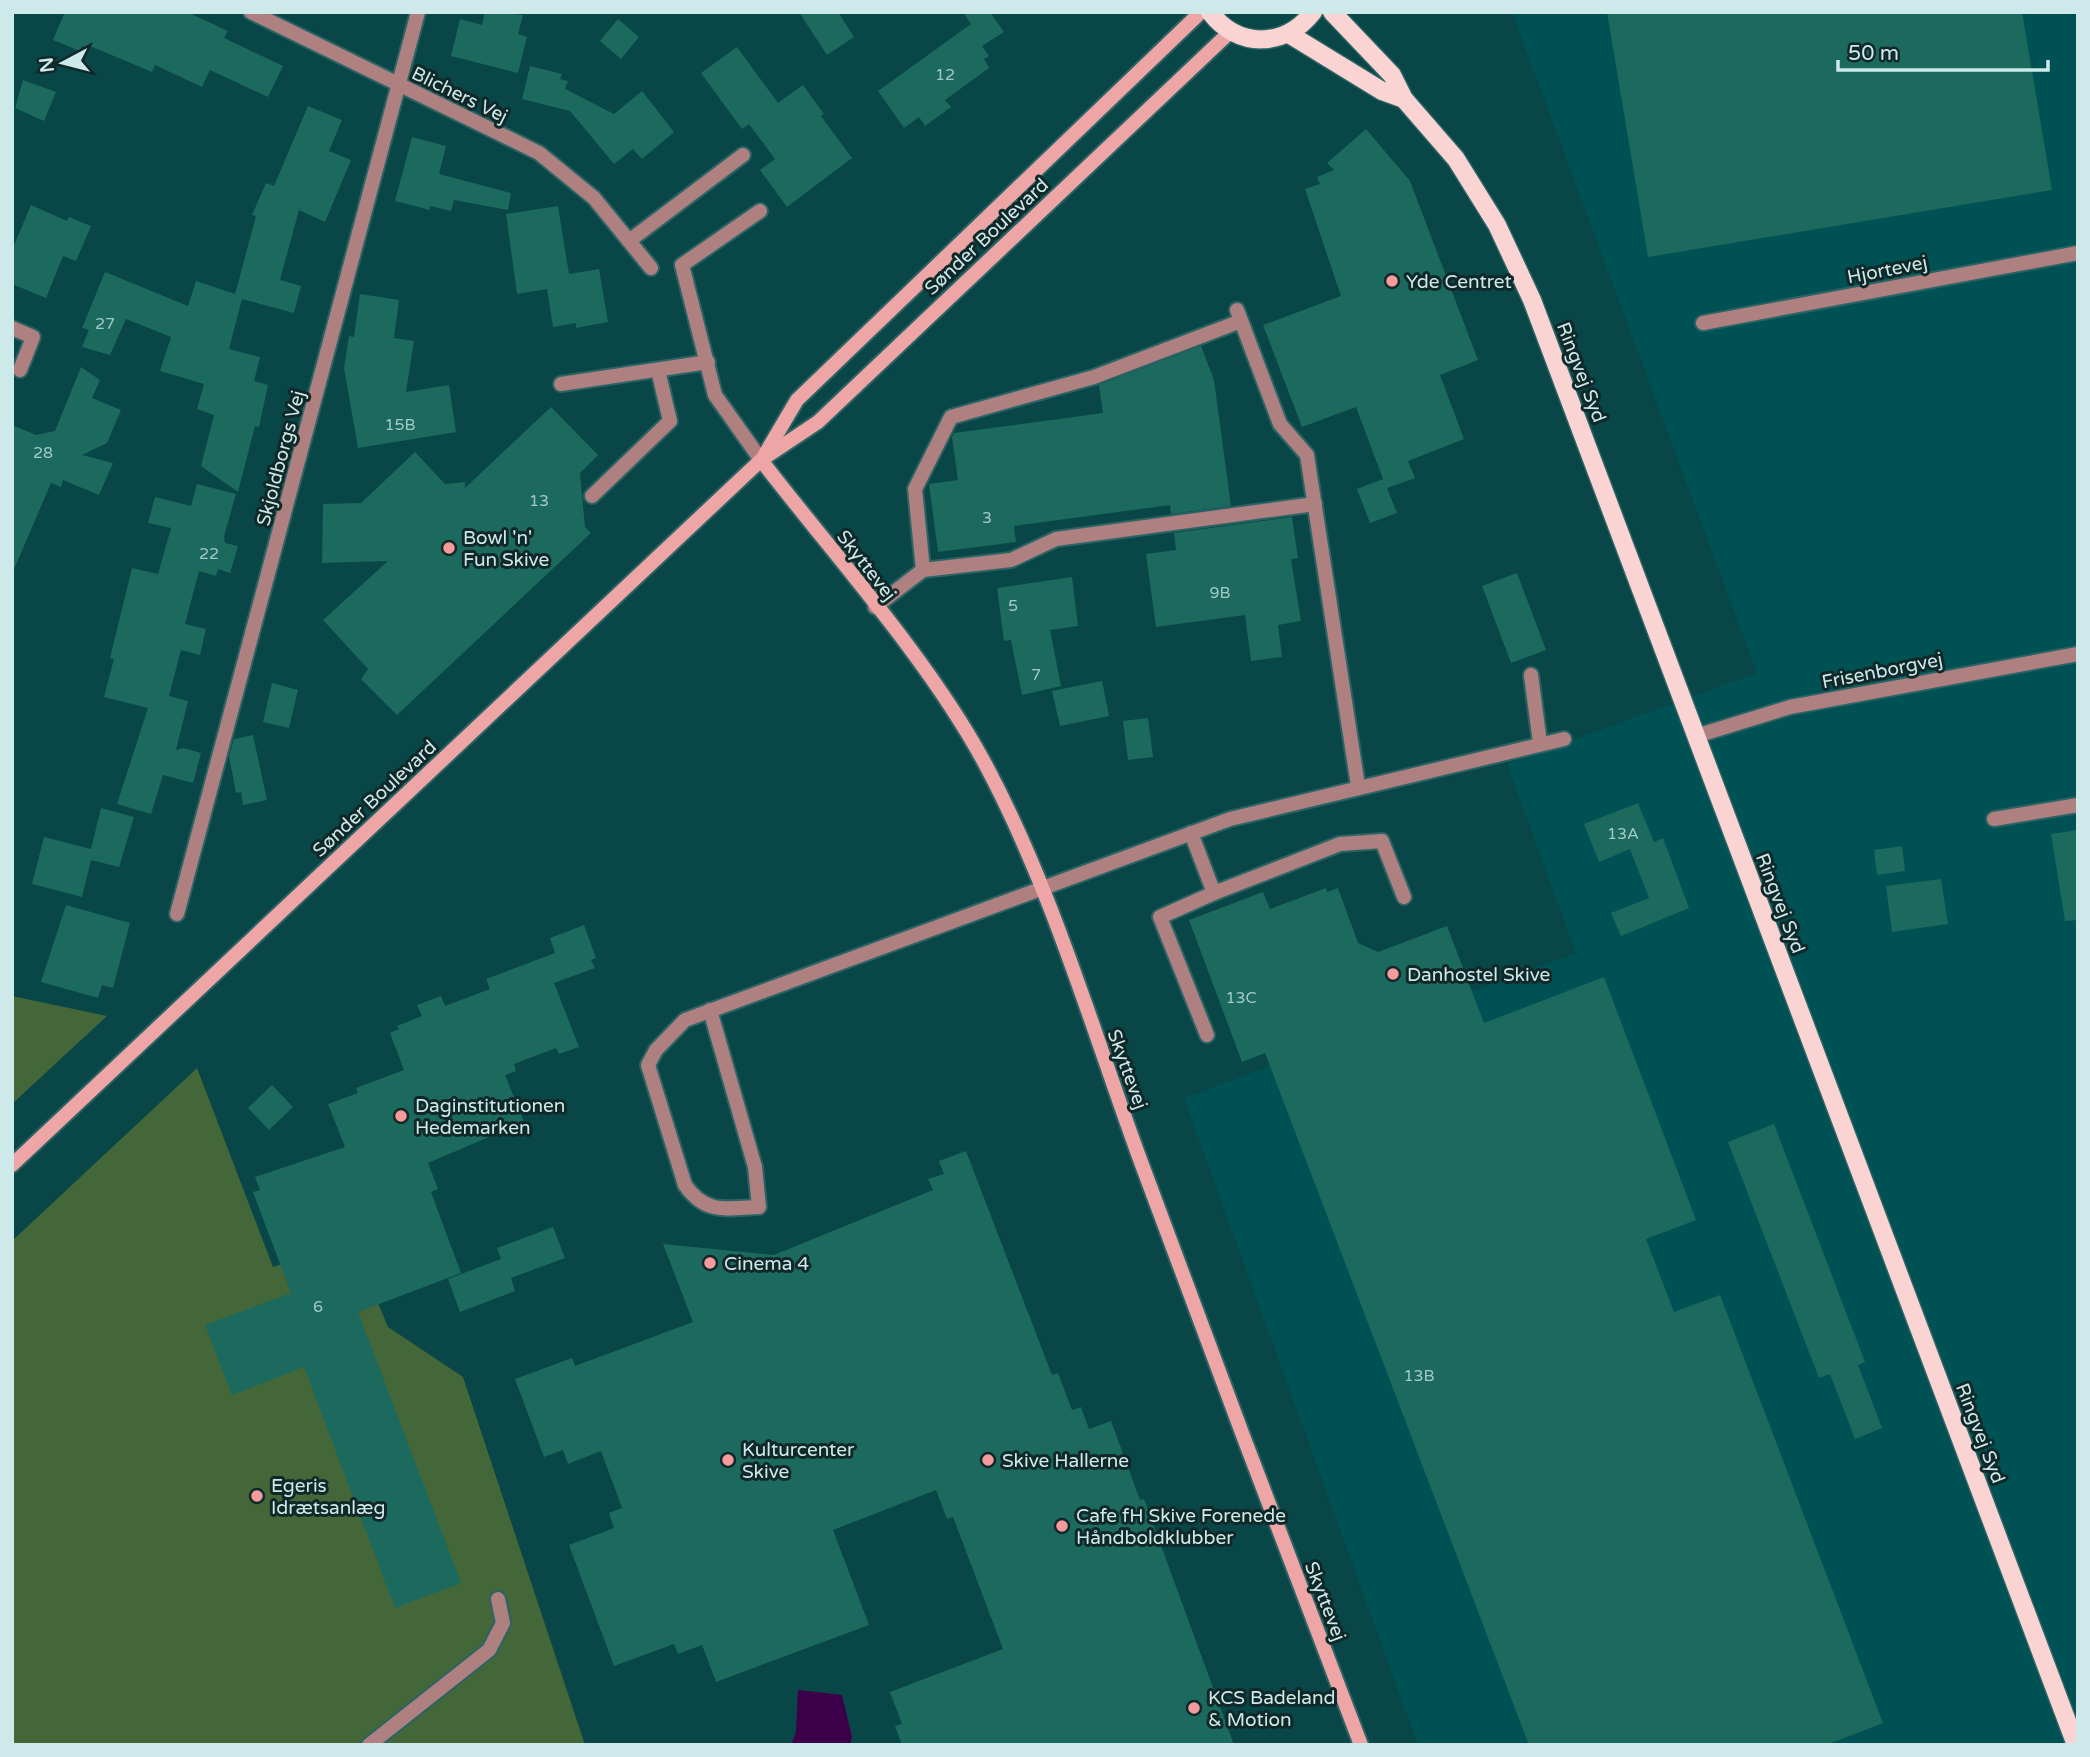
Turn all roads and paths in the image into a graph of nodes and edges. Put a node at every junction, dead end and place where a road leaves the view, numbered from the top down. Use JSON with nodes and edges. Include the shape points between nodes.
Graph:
{"nodes":[{"id":1,"x":251,"y":12,"type":"edge"},
{"id":2,"x":418,"y":12,"type":"edge"},
{"id":3,"x":1202,"y":12,"type":"edge"},
{"id":4,"x":1210,"y":12,"type":"edge"},
{"id":5,"x":1313,"y":12,"type":"edge"},
{"id":6,"x":1332,"y":12,"type":"edge"},
{"id":7,"x":1230,"y":32,"type":"junction"},
{"id":8,"x":1289,"y":34,"type":"junction"},
{"id":9,"x":400,"y":86,"type":"junction"},
{"id":10,"x":1404,"y":99,"type":"junction"},
{"id":11,"x":743,"y":155,"type":"dead end"},
{"id":12,"x":760,"y":211,"type":"dead end"},
{"id":13,"x":629,"y":241,"type":"junction"},
{"id":14,"x":2078,"y":253,"type":"edge"},
{"id":15,"x":651,"y":268,"type":"dead end"},
{"id":16,"x":1703,"y":323,"type":"dead end"},
{"id":17,"x":12,"y":328,"type":"edge"},
{"id":18,"x":708,"y":362,"type":"junction"},
{"id":19,"x":20,"y":370,"type":"dead end"},
{"id":20,"x":658,"y":370,"type":"junction"},
{"id":21,"x":561,"y":384,"type":"dead end"},
{"id":22,"x":761,"y":460,"type":"junction"},
{"id":23,"x":592,"y":496,"type":"dead end"},
{"id":24,"x":1315,"y":504,"type":"junction"},
{"id":25,"x":923,"y":570,"type":"junction"},
{"id":26,"x":876,"y":607,"type":"junction"},
{"id":27,"x":2078,"y":654,"type":"edge"},
{"id":28,"x":1531,"y":675,"type":"dead end"},
{"id":29,"x":1696,"y":736,"type":"junction"},
{"id":30,"x":1564,"y":739,"type":"dead end"},
{"id":31,"x":1540,"y":743,"type":"junction"},
{"id":32,"x":1358,"y":786,"type":"junction"},
{"id":33,"x":2078,"y":805,"type":"edge"},
{"id":34,"x":1994,"y":819,"type":"dead end"},
{"id":35,"x":1191,"y":833,"type":"junction"},
{"id":36,"x":1041,"y":887,"type":"junction"},
{"id":37,"x":1214,"y":893,"type":"junction"},
{"id":38,"x":1404,"y":897,"type":"dead end"},
{"id":39,"x":177,"y":914,"type":"dead end"},
{"id":40,"x":710,"y":1010,"type":"junction"},
{"id":41,"x":1207,"y":1035,"type":"dead end"},
{"id":42,"x":12,"y":1165,"type":"edge"},
{"id":43,"x":498,"y":1599,"type":"dead end"},
{"id":44,"x":369,"y":1745,"type":"edge"},
{"id":45,"x":1361,"y":1745,"type":"edge"},
{"id":46,"x":2076,"y":1745,"type":"edge"}],
"edges":[{"from":1,"to":9,"type":"street","name":"Blichers Vej"},
{"from":2,"to":9,"type":"street","name":"Skjoldborgs Vej"},
{"from":3,"to":22,"type":"street","name":"Sønder Boulevard","via":[[797,400]]},
{"from":4,"to":7,"type":"main road"},
{"from":5,"to":8,"type":"main road"},
{"from":6,"to":10,"type":"main road","name":"Ringvej Syd","via":[[1392,75]]},
{"from":7,"to":8,"type":"main road","via":[[1259,40]]},
{"from":7,"to":22,"type":"street","name":"Sønder Boulevard","via":[[818,422]]},
{"from":8,"to":10,"type":"main road","name":"Ringvej Syd","via":[[1382,91]]},
{"from":9,"to":13,"type":"street","name":"Blichers Vej","via":[[539,153],[594,198]]},
{"from":9,"to":39,"type":"street","name":"Skjoldborgs Vej"},
{"from":10,"to":29,"type":"main road","name":"Ringvej Syd","via":[[1456,159],[1497,225],[1532,300]]},
{"from":11,"to":13,"type":"street"},
{"from":12,"to":18,"type":"street","via":[[682,265]]},
{"from":13,"to":15,"type":"street","name":"Blichers Vej"},
{"from":14,"to":16,"type":"street","name":"Hjortevej"},
{"from":17,"to":19,"type":"street","via":[[33,337]]},
{"from":18,"to":20,"type":"street"},
{"from":18,"to":22,"type":"street","via":[[715,395]]},
{"from":20,"to":21,"type":"street"},
{"from":20,"to":23,"type":"street","via":[[670,421]]},
{"from":22,"to":26,"type":"street","name":"Skyttevej"},
{"from":22,"to":42,"type":"street","name":"Sønder Boulevard"},
{"from":24,"to":25,"type":"street","via":[[1056,538],[1011,560]]},
{"from":24,"to":25,"type":"street","via":[[1307,455],[1280,424],[1239,316],[1094,377],[951,417],[915,489]]},
{"from":24,"to":32,"type":"street"},
{"from":25,"to":26,"type":"street"},
{"from":26,"to":36,"type":"street","name":"Skyttevej","via":[[961,721]]},
{"from":27,"to":29,"type":"street","name":"Frisenborgvej","via":[[1790,707]]},
{"from":28,"to":31,"type":"street"},
{"from":29,"to":46,"type":"main road","name":"Ringvej Syd"},
{"from":30,"to":31,"type":"street"},
{"from":31,"to":32,"type":"street"},
{"from":32,"to":35,"type":"street"},
{"from":33,"to":34,"type":"street"},
{"from":35,"to":36,"type":"street"},
{"from":35,"to":37,"type":"street"},
{"from":36,"to":40,"type":"street"},
{"from":36,"to":45,"type":"street","name":"Skyttevej","via":[[1239,1430]]},
{"from":37,"to":38,"type":"street","via":[[1340,844],[1382,841]]},
{"from":37,"to":41,"type":"street","via":[[1160,917]]},
{"from":40,"to":40,"type":"street","via":[[685,1020],[648,1065],[685,1185],[696,1201],[713,1208],[759,1207],[755,1167]]},
{"from":43,"to":44,"type":"street","via":[[503,1623],[489,1650]]}]}
